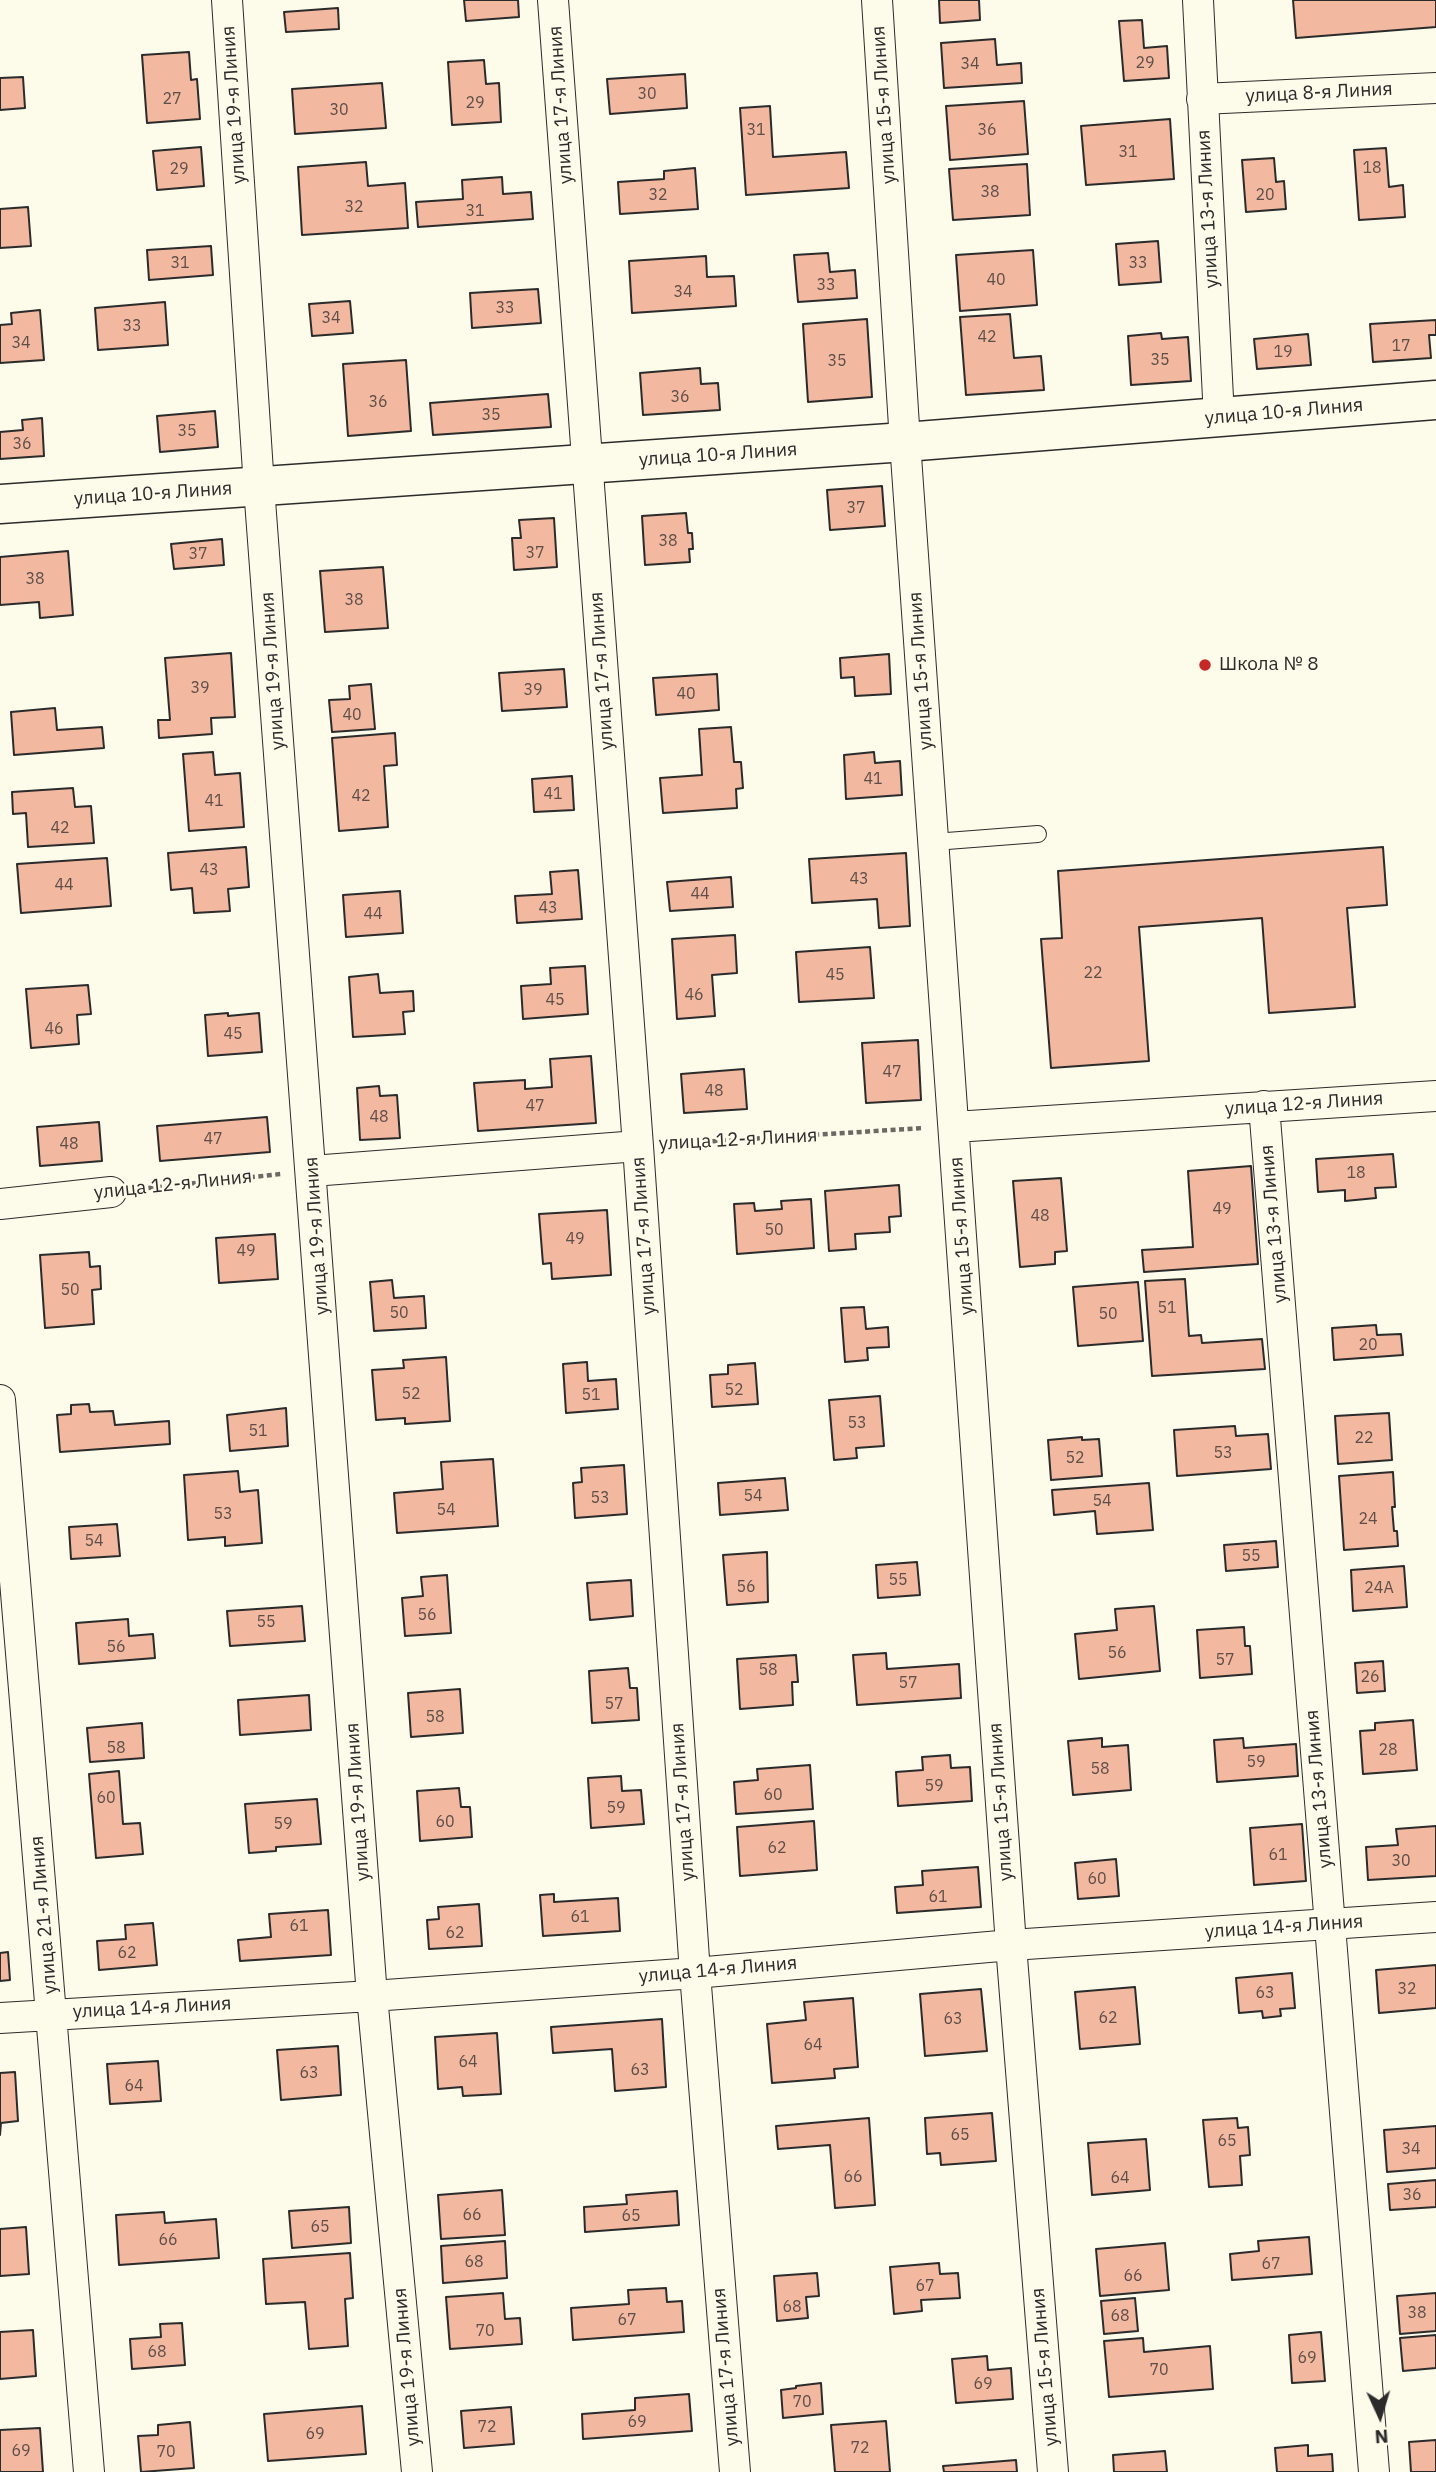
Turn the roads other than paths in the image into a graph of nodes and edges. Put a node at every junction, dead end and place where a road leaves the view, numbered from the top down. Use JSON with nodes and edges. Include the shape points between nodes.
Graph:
{"nodes":[{"id":1,"x":227,"y":0,"type":"edge"},
{"id":2,"x":553,"y":0,"type":"edge"},
{"id":3,"x":877,"y":0,"type":"edge"},
{"id":4,"x":1198,"y":0,"type":"edge"},
{"id":5,"x":1436,"y":88,"type":"edge"},
{"id":6,"x":1202,"y":99,"type":"junction"},
{"id":7,"x":1436,"y":400,"type":"edge"},
{"id":8,"x":1219,"y":418,"type":"junction"},
{"id":9,"x":905,"y":442,"type":"junction"},
{"id":10,"x":586,"y":464,"type":"junction"},
{"id":11,"x":259,"y":487,"type":"junction"},
{"id":12,"x":0,"y":504,"type":"edge"},
{"id":13,"x":1038,"y":834,"type":"dead end"},
{"id":14,"x":934,"y":842,"type":"junction"},
{"id":15,"x":1436,"y":1096,"type":"edge"},
{"id":16,"x":1264,"y":1106,"type":"junction"},
{"id":17,"x":954,"y":1127,"type":"junction"},
{"id":18,"x":638,"y":1146,"type":"junction"},
{"id":19,"x":312,"y":1171,"type":"junction"},
{"id":20,"x":111,"y":1192,"type":"road end"},
{"id":21,"x":0,"y":1204,"type":"edge"},
{"id":22,"x":0,"y":1400,"type":"edge"},
{"id":23,"x":1436,"y":1917,"type":"edge"},
{"id":24,"x":1330,"y":1924,"type":"junction"},
{"id":25,"x":1011,"y":1945,"type":"junction"},
{"id":26,"x":695,"y":1973,"type":"junction"},
{"id":27,"x":372,"y":1996,"type":"junction"},
{"id":28,"x":52,"y":2014,"type":"junction"},
{"id":29,"x":0,"y":2018,"type":"edge"},
{"id":30,"x":89,"y":2472,"type":"edge"},
{"id":31,"x":417,"y":2472,"type":"edge"},
{"id":32,"x":735,"y":2472,"type":"edge"},
{"id":33,"x":1053,"y":2472,"type":"edge"},
{"id":34,"x":1374,"y":2472,"type":"edge"}],
"edges":[{"from":1,"to":11,"type":"street","name":"улица 19-я Линия"},
{"from":2,"to":10,"type":"street","name":"улица 17-я Линия"},
{"from":3,"to":9,"type":"street","name":"улица 15-я Линия"},
{"from":4,"to":6,"type":"street","name":"улица 13-я Линия"},
{"from":5,"to":6,"type":"street","name":"улица 8-я Линия"},
{"from":6,"to":8,"type":"street","name":"улица 13-я Линия"},
{"from":7,"to":8,"type":"street","name":"улица 10-я Линия"},
{"from":8,"to":9,"type":"street","name":"улица 10-я Линия"},
{"from":9,"to":10,"type":"street","name":"улица 10-я Линия"},
{"from":9,"to":14,"type":"street","name":"улица 15-я Линия"},
{"from":10,"to":11,"type":"street","name":"улица 10-я Линия"},
{"from":10,"to":18,"type":"street","name":"улица 17-я Линия"},
{"from":11,"to":12,"type":"street","name":"улица 10-я Линия"},
{"from":11,"to":19,"type":"street","name":"улица 19-я Линия"},
{"from":13,"to":14,"type":"lane"},
{"from":14,"to":17,"type":"street","name":"улица 15-я Линия"},
{"from":15,"to":16,"type":"street","name":"улица 12-я Линия"},
{"from":16,"to":17,"type":"street","name":"улица 12-я Линия"},
{"from":16,"to":24,"type":"street","name":"улица 13-я Линия"},
{"from":17,"to":25,"type":"street","name":"улица 15-я Линия"},
{"from":18,"to":19,"type":"street","name":"улица 12-я Линия"},
{"from":18,"to":26,"type":"street","name":"улица 17-я Линия"},
{"from":19,"to":27,"type":"street","name":"улица 19-я Линия"},
{"from":20,"to":21,"type":"street","name":"улица 12-я Линия"},
{"from":22,"to":28,"type":"street","name":"улица 21-я Линия"},
{"from":23,"to":24,"type":"street","name":"улица 14-я Линия"},
{"from":24,"to":25,"type":"street","name":"улица 14-я Линия"},
{"from":24,"to":34,"type":"street","name":"улица 13-я Линия"},
{"from":25,"to":26,"type":"street","name":"улица 14-я Линия"},
{"from":25,"to":33,"type":"street","name":"улица 15-я Линия"},
{"from":26,"to":27,"type":"street","name":"улица 14-я Линия"},
{"from":26,"to":32,"type":"street","name":"улица 17-я Линия"},
{"from":27,"to":28,"type":"street","name":"улица 14-я Линия"},
{"from":27,"to":31,"type":"street","name":"улица 19-я Линия"},
{"from":28,"to":29,"type":"street","name":"улица 14-я Линия"},
{"from":28,"to":30,"type":"street","name":"улица 21-я Линия"}]}
